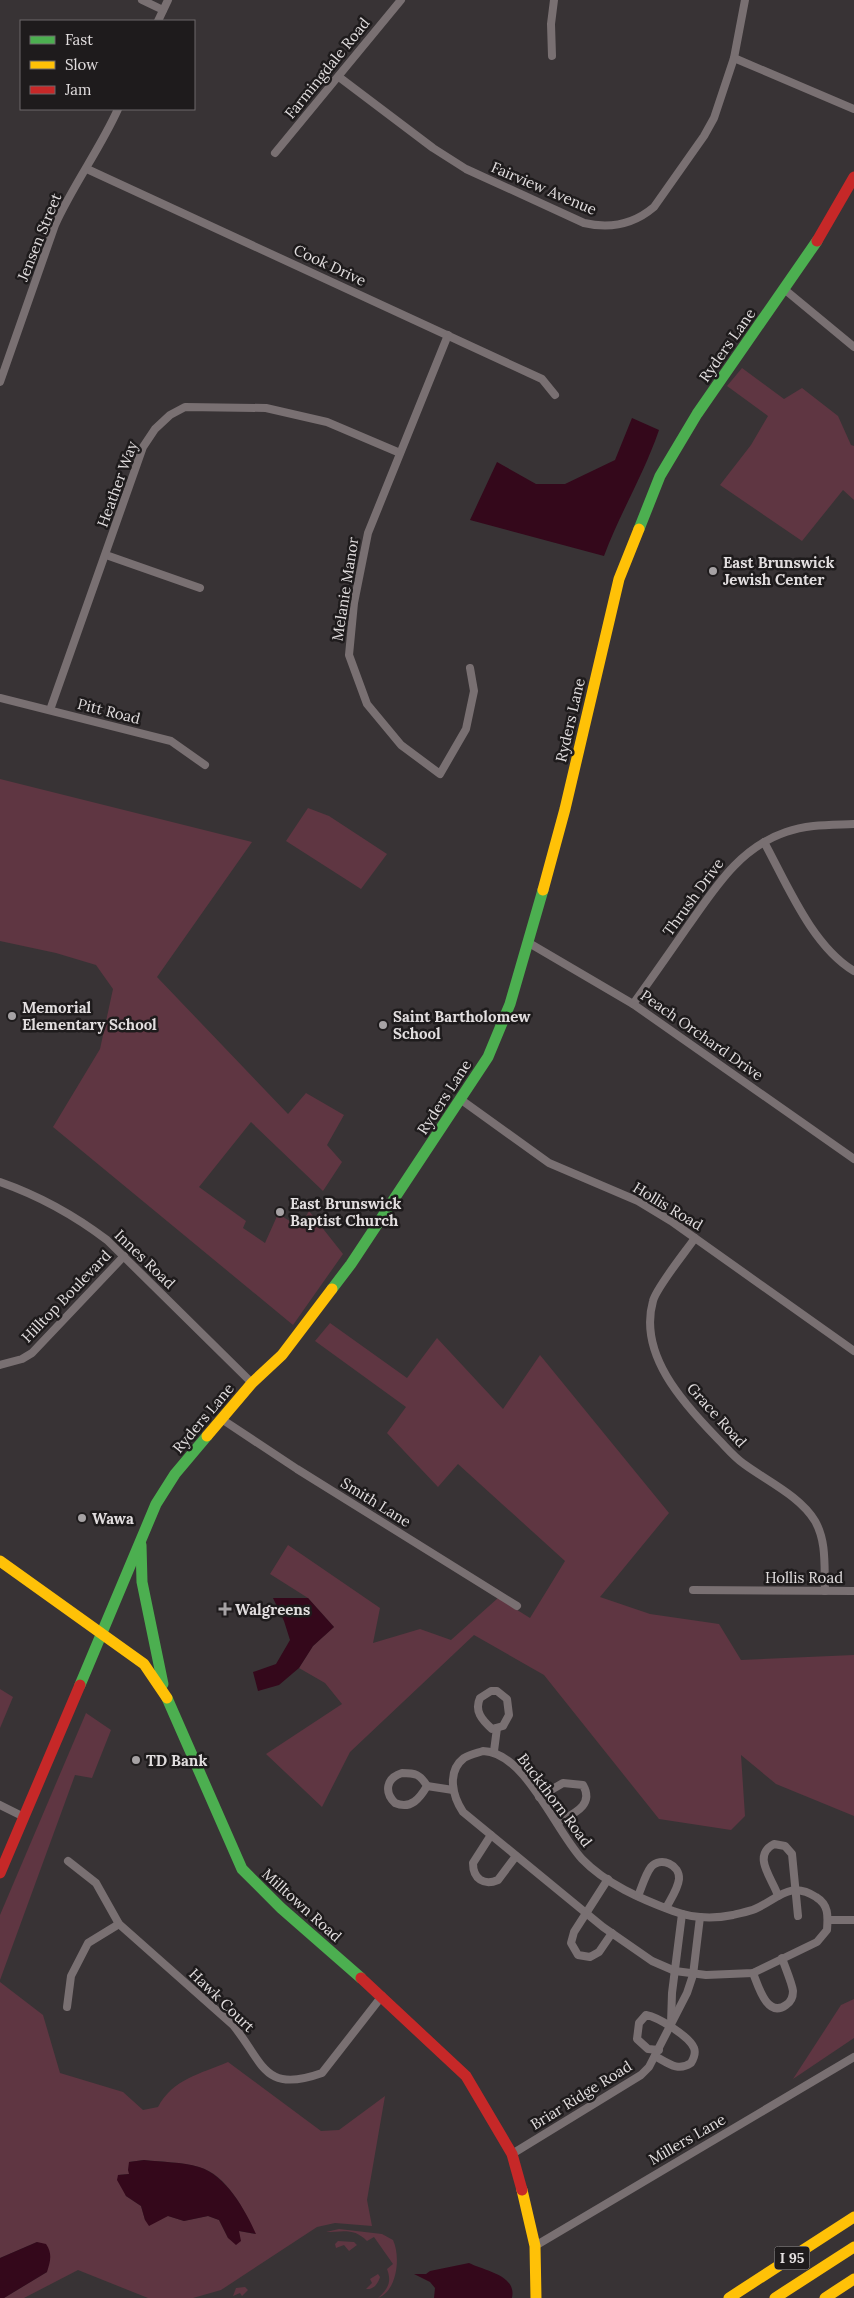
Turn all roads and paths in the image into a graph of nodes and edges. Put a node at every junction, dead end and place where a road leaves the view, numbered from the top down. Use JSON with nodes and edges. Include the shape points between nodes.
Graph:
{"nodes":[{"id":1,"x":142,"y":0,"type":"edge"},
{"id":2,"x":168,"y":0,"type":"edge"},
{"id":3,"x":401,"y":0,"type":"edge"},
{"id":4,"x":554,"y":0,"type":"edge"},
{"id":5,"x":745,"y":0,"type":"edge"},
{"id":6,"x":163,"y":10,"type":"junction"},
{"id":7,"x":158,"y":20,"type":"edge"},
{"id":8,"x":552,"y":56,"type":"dead end"},
{"id":9,"x":734,"y":58,"type":"junction"},
{"id":10,"x":339,"y":77,"type":"junction"},
{"id":11,"x":854,"y":109,"type":"edge"},
{"id":12,"x":117,"y":110,"type":"edge"},
{"id":13,"x":275,"y":153,"type":"dead end"},
{"id":14,"x":87,"y":169,"type":"junction"},
{"id":15,"x":854,"y":176,"type":"edge"},
{"id":16,"x":784,"y":289,"type":"junction"},
{"id":17,"x":448,"y":335,"type":"junction"},
{"id":18,"x":854,"y":347,"type":"edge"},
{"id":19,"x":0,"y":382,"type":"edge"},
{"id":20,"x":555,"y":395,"type":"dead end"},
{"id":21,"x":400,"y":453,"type":"junction"},
{"id":22,"x":106,"y":555,"type":"junction"},
{"id":23,"x":200,"y":588,"type":"dead end"},
{"id":24,"x":470,"y":668,"type":"dead end"},
{"id":25,"x":0,"y":698,"type":"edge"},
{"id":26,"x":50,"y":710,"type":"junction"},
{"id":27,"x":205,"y":765,"type":"dead end"},
{"id":28,"x":854,"y":824,"type":"edge"},
{"id":29,"x":764,"y":842,"type":"junction"},
{"id":30,"x":529,"y":943,"type":"junction"},
{"id":31,"x":854,"y":971,"type":"edge"},
{"id":32,"x":633,"y":1004,"type":"junction"},
{"id":33,"x":460,"y":1099,"type":"junction"},
{"id":34,"x":854,"y":1159,"type":"edge"},
{"id":35,"x":0,"y":1182,"type":"edge"},
{"id":36,"x":695,"y":1238,"type":"junction"},
{"id":37,"x":124,"y":1256,"type":"junction"},
{"id":38,"x":854,"y":1351,"type":"edge"},
{"id":39,"x":0,"y":1365,"type":"edge"},
{"id":40,"x":252,"y":1383,"type":"junction"},
{"id":41,"x":223,"y":1420,"type":"junction"},
{"id":42,"x":141,"y":1541,"type":"junction"},
{"id":43,"x":0,"y":1561,"type":"edge"},
{"id":44,"x":693,"y":1590,"type":"dead end"},
{"id":45,"x":825,"y":1591,"type":"junction"},
{"id":46,"x":854,"y":1591,"type":"edge"},
{"id":47,"x":517,"y":1606,"type":"dead end"},
{"id":48,"x":100,"y":1632,"type":"junction"},
{"id":49,"x":165,"y":1693,"type":"junction"},
{"id":50,"x":497,"y":1728,"type":"junction"},
{"id":51,"x":494,"y":1751,"type":"junction"},
{"id":52,"x":427,"y":1786,"type":"junction"},
{"id":53,"x":453,"y":1790,"type":"junction"},
{"id":54,"x":538,"y":1797,"type":"junction"},
{"id":55,"x":0,"y":1806,"type":"edge"},
{"id":56,"x":24,"y":1817,"type":"junction"},
{"id":57,"x":557,"y":1823,"type":"junction"},
{"id":58,"x":491,"y":1836,"type":"junction"},
{"id":59,"x":516,"y":1856,"type":"junction"},
{"id":60,"x":68,"y":1861,"type":"dead end"},
{"id":61,"x":0,"y":1873,"type":"edge"},
{"id":62,"x":608,"y":1879,"type":"junction"},
{"id":63,"x":796,"y":1890,"type":"junction"},
{"id":64,"x":638,"y":1896,"type":"junction"},
{"id":65,"x":778,"y":1896,"type":"junction"},
{"id":66,"x":666,"y":1908,"type":"junction"},
{"id":67,"x":586,"y":1913,"type":"junction"},
{"id":68,"x":682,"y":1914,"type":"junction"},
{"id":69,"x":798,"y":1916,"type":"dead end"},
{"id":70,"x":700,"y":1917,"type":"junction"},
{"id":71,"x":828,"y":1920,"type":"junction"},
{"id":72,"x":854,"y":1920,"type":"edge"},
{"id":73,"x":120,"y":1924,"type":"junction"},
{"id":74,"x":612,"y":1934,"type":"junction"},
{"id":75,"x":782,"y":1958,"type":"junction"},
{"id":76,"x":675,"y":1971,"type":"junction"},
{"id":77,"x":753,"y":1973,"type":"junction"},
{"id":78,"x":693,"y":1974,"type":"junction"},
{"id":79,"x":382,"y":1996,"type":"junction"},
{"id":80,"x":66,"y":2007,"type":"dead end"},
{"id":81,"x":671,"y":2027,"type":"junction"},
{"id":82,"x":657,"y":2053,"type":"junction"},
{"id":83,"x":854,"y":2057,"type":"edge"},
{"id":84,"x":512,"y":2154,"type":"junction"},
{"id":85,"x":854,"y":2217,"type":"edge"},
{"id":86,"x":536,"y":2246,"type":"junction"},
{"id":87,"x":854,"y":2247,"type":"edge"},
{"id":88,"x":854,"y":2279,"type":"edge"},
{"id":89,"x":536,"y":2298,"type":"edge"},
{"id":90,"x":729,"y":2298,"type":"edge"},
{"id":91,"x":775,"y":2298,"type":"edge"},
{"id":92,"x":824,"y":2298,"type":"edge"}],
"edges":[{"from":1,"to":6,"type":"street"},
{"from":2,"to":6,"type":"street"},
{"from":3,"to":10,"type":"street","name":"Farmingdale Road"},
{"from":4,"to":8,"type":"street"},
{"from":5,"to":9,"type":"street","name":"Fairview Avenue"},
{"from":6,"to":7,"type":"street"},
{"from":9,"to":10,"type":"street","name":"Fairview Avenue","via":[[714,118],[660,199],[645,214],[626,223],[606,226],[584,223],[466,169]]},
{"from":9,"to":11,"type":"street"},
{"from":10,"to":13,"type":"street","name":"Farmingdale Road"},
{"from":12,"to":14,"type":"street","name":"Jensen Street"},
{"from":14,"to":17,"type":"street","name":"Cook Drive"},
{"from":14,"to":19,"type":"street","name":"Jensen Street","via":[[55,226]]},
{"from":15,"to":16,"type":"main road","name":"Ryders Lane","via":[[824,231]]},
{"from":16,"to":18,"type":"street"},
{"from":16,"to":30,"type":"main road","name":"Ryders Lane","via":[[697,414],[660,476],[618,579],[565,809]]},
{"from":17,"to":20,"type":"street","name":"Cook Drive","via":[[542,378]]},
{"from":17,"to":21,"type":"street","name":"Melanie Manor"},
{"from":21,"to":22,"type":"street","name":"Heather Way","via":[[327,422],[266,408],[185,407],[155,429],[143,447]]},
{"from":21,"to":24,"type":"street","name":"Melanie Manor","via":[[368,532],[354,603],[349,655],[367,704],[401,745],[440,774],[466,729],[474,691]]},
{"from":22,"to":23,"type":"street"},
{"from":22,"to":26,"type":"street","name":"Heather Way"},
{"from":25,"to":26,"type":"street","name":"Pitt Road"},
{"from":26,"to":27,"type":"street","name":"Pitt Road","via":[[170,741]]},
{"from":28,"to":29,"type":"street","name":"Thrush Drive","via":[[814,825]]},
{"from":29,"to":31,"type":"street","via":[[823,944],[837,960]]},
{"from":29,"to":32,"type":"street","name":"Thrush Drive","via":[[727,872]]},
{"from":30,"to":32,"type":"street","name":"Peach Orchard Drive"},
{"from":30,"to":33,"type":"main road","name":"Ryders Lane","via":[[510,1004],[488,1057]]},
{"from":32,"to":34,"type":"street","name":"Peach Orchard Drive"},
{"from":33,"to":36,"type":"street","name":"Hollis Road","via":[[549,1163],[638,1201]]},
{"from":33,"to":40,"type":"main road","name":"Ryders Lane","via":[[351,1264],[282,1355]]},
{"from":35,"to":37,"type":"street","name":"Innes Road","via":[[54,1204],[82,1221]]},
{"from":36,"to":38,"type":"street","name":"Hollis Road"},
{"from":36,"to":45,"type":"street","name":"Grace Road","via":[[654,1298],[650,1316],[652,1340],[665,1373],[688,1408],[742,1463],[811,1514],[824,1547]]},
{"from":37,"to":39,"type":"street","name":"Hilltop Boulevard","via":[[32,1353]]},
{"from":37,"to":40,"type":"street","name":"Innes Road"},
{"from":40,"to":41,"type":"main road","name":"Ryders Lane"},
{"from":41,"to":42,"type":"main road","name":"Ryders Lane","via":[[175,1474],[156,1504]]},
{"from":41,"to":47,"type":"street","name":"Smith Lane"},
{"from":42,"to":48,"type":"main road","name":"Ryders Lane"},
{"from":42,"to":49,"type":"main road","via":[[142,1582]]},
{"from":43,"to":48,"type":"main road","name":"Milltown Road"},
{"from":44,"to":45,"type":"street","name":"Hollis Road"},
{"from":45,"to":46,"type":"street","name":"Hollis Road"},
{"from":48,"to":49,"type":"main road","name":"Milltown Road","via":[[144,1664]]},
{"from":48,"to":56,"type":"main road","name":"Ryders Lane"},
{"from":49,"to":79,"type":"main road","name":"Milltown Road","via":[[242,1869],[281,1908]]},
{"from":50,"to":50,"type":"street","via":[[492,1729],[486,1724],[477,1709],[480,1698],[490,1691],[503,1694],[509,1704],[506,1722]]},
{"from":50,"to":51,"type":"street"},
{"from":51,"to":53,"type":"street","name":"Buckthorn Road","via":[[471,1754],[461,1761],[456,1768]]},
{"from":51,"to":54,"type":"street","name":"Buckthorn Road","via":[[517,1767]]},
{"from":52,"to":52,"type":"street","via":[[415,1773],[402,1773],[392,1778],[387,1787],[395,1803],[406,1805],[417,1802]]},
{"from":52,"to":53,"type":"street"},
{"from":53,"to":58,"type":"street","via":[[463,1812]]},
{"from":54,"to":57,"type":"street","name":"Buckthorn Road"},
{"from":54,"to":57,"type":"street","via":[[564,1783],[580,1784],[586,1791],[585,1804]]},
{"from":55,"to":56,"type":"street"},
{"from":56,"to":61,"type":"main road","name":"Ryders Lane"},
{"from":57,"to":62,"type":"street","name":"Buckthorn Road","via":[[581,1858]]},
{"from":58,"to":59,"type":"street"},
{"from":58,"to":59,"type":"street","via":[[475,1860],[473,1870],[479,1880],[485,1883],[498,1880]]},
{"from":59,"to":67,"type":"street"},
{"from":60,"to":73,"type":"street","name":"Hawk Court","via":[[96,1883]]},
{"from":62,"to":64,"type":"street","name":"Buckthorn Road"},
{"from":62,"to":67,"type":"street"},
{"from":63,"to":65,"type":"street","name":"Buckthorn Road"},
{"from":63,"to":65,"type":"street","via":[[792,1854],[785,1846],[774,1844],[768,1847],[762,1858]]},
{"from":63,"to":69,"type":"street"},
{"from":63,"to":71,"type":"street","via":[[808,1891],[819,1899],[826,1907]]},
{"from":64,"to":66,"type":"street","name":"Buckthorn Road"},
{"from":64,"to":66,"type":"street","via":[[652,1867],[661,1862],[667,1863],[677,1870],[679,1876]]},
{"from":65,"to":70,"type":"street","name":"Buckthorn Road","via":[[755,1909],[732,1915]]},
{"from":66,"to":68,"type":"street","name":"Buckthorn Road"},
{"from":67,"to":74,"type":"street"},
{"from":67,"to":74,"type":"street","via":[[572,1937],[571,1943],[578,1954],[584,1957],[596,1955]]},
{"from":68,"to":70,"type":"street","name":"Buckthorn Road"},
{"from":68,"to":76,"type":"street","name":"Briar Ridge Road"},
{"from":70,"to":78,"type":"street","name":"Briar Ridge Road"},
{"from":71,"to":72,"type":"street"},
{"from":71,"to":75,"type":"street","via":[[827,1930],[817,1942]]},
{"from":73,"to":79,"type":"street","name":"Hawk Court","via":[[234,2025],[264,2070],[275,2078],[290,2080],[322,2073]]},
{"from":73,"to":80,"type":"street","via":[[88,1943],[71,1976]]},
{"from":74,"to":76,"type":"street","via":[[652,1961]]},
{"from":75,"to":77,"type":"street"},
{"from":75,"to":77,"type":"street","via":[[793,1993],[792,1999],[782,2007],[766,2003]]},
{"from":76,"to":78,"type":"street"},
{"from":76,"to":81,"type":"street","name":"Briar Ridge Road"},
{"from":77,"to":78,"type":"street"},
{"from":78,"to":81,"type":"street","name":"Briar Ridge Road"},
{"from":79,"to":84,"type":"main road","name":"Milltown Road","via":[[466,2076]]},
{"from":81,"to":82,"type":"street","name":"Briar Ridge Road"},
{"from":81,"to":82,"type":"street","via":[[646,2015],[639,2023],[637,2039],[648,2050]]},
{"from":81,"to":82,"type":"street","via":[[693,2045],[691,2063],[675,2067]]},
{"from":82,"to":84,"type":"street","name":"Briar Ridge Road","via":[[641,2075]]},
{"from":83,"to":86,"type":"street","name":"Millers Lane"},
{"from":84,"to":86,"type":"main road","name":"Milltown Road"},
{"from":85,"to":90,"type":"main road","number":"I 95"},
{"from":86,"to":89,"type":"main road","name":"Milltown Road"},
{"from":87,"to":91,"type":"main road","number":"I 95"},
{"from":88,"to":92,"type":"main road"}]}
